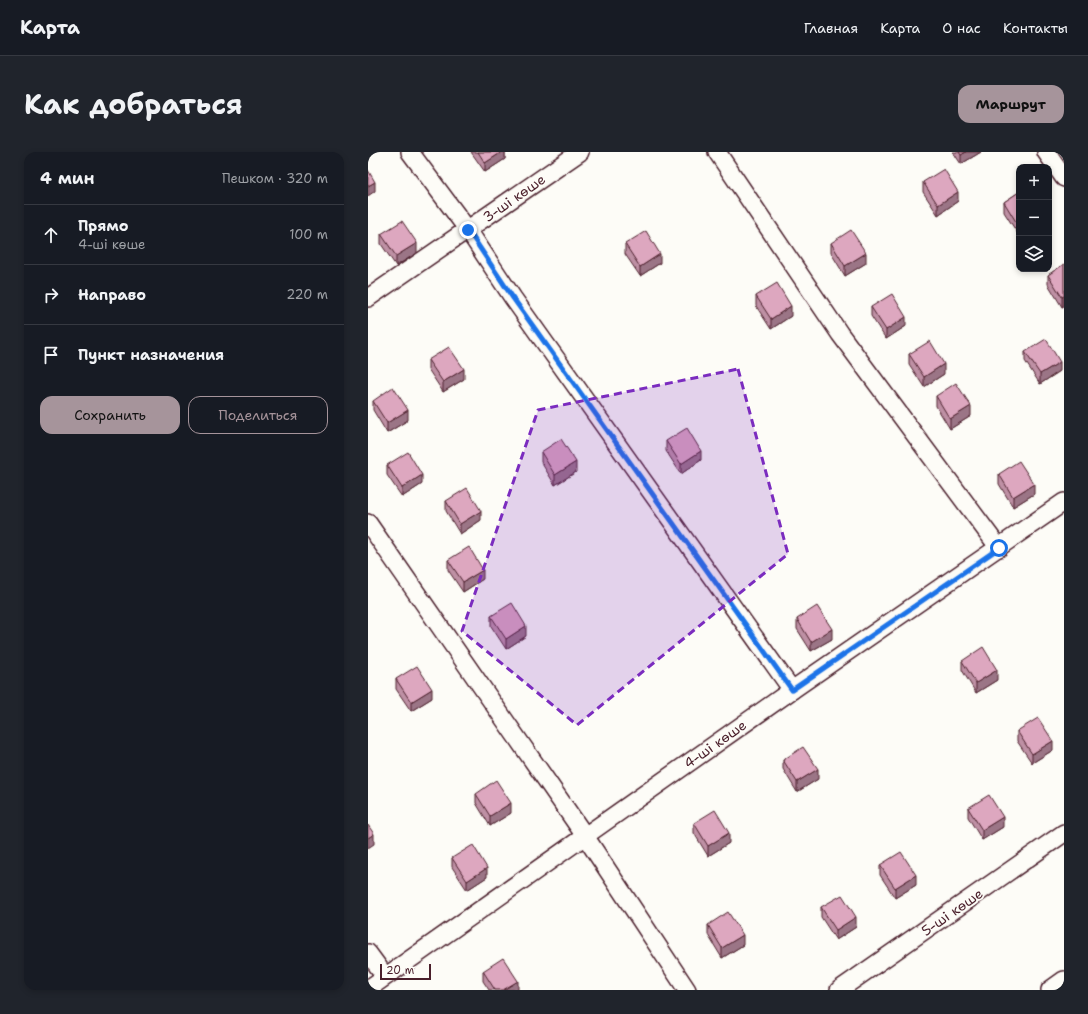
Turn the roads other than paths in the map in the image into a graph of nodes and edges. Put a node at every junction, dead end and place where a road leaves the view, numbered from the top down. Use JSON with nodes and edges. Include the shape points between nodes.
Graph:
{"nodes":[{"id":1,"x":410,"y":152,"type":"edge"},
{"id":2,"x":580,"y":152,"type":"edge"},
{"id":3,"x":717,"y":152,"type":"edge"},
{"id":4,"x":1046,"y":152,"type":"edge"},
{"id":5,"x":1064,"y":178,"type":"edge"},
{"id":6,"x":468,"y":230,"type":"junction"},
{"id":7,"x":368,"y":298,"type":"edge"},
{"id":8,"x":1064,"y":502,"type":"edge"},
{"id":9,"x":368,"y":523,"type":"edge"},
{"id":10,"x":999,"y":548,"type":"junction"},
{"id":11,"x":792,"y":690,"type":"junction"},
{"id":12,"x":1064,"y":833,"type":"edge"},
{"id":13,"x":585,"y":836,"type":"junction"},
{"id":14,"x":368,"y":953,"type":"edge"},
{"id":15,"x":385,"y":976,"type":"junction"},
{"id":16,"x":1064,"y":980,"type":"edge"},
{"id":17,"x":368,"y":989,"type":"edge"},
{"id":18,"x":687,"y":990,"type":"edge"},
{"id":19,"x":839,"y":990,"type":"edge"},
{"id":20,"x":1050,"y":990,"type":"edge"}],
"edges":[{"from":1,"to":6,"type":"lane"},
{"from":2,"to":6,"type":"lane","name":"3-ші көше"},
{"from":3,"to":10,"type":"lane","via":[[840,334]]},
{"from":4,"to":5,"type":"lane"},
{"from":6,"to":7,"type":"lane","name":"3-ші көше"},
{"from":6,"to":11,"type":"lane","via":[[513,298]]},
{"from":8,"to":10,"type":"lane","name":"4-ші көше"},
{"from":9,"to":13,"type":"lane"},
{"from":10,"to":11,"type":"lane","name":"4-ші көше"},
{"from":11,"to":13,"type":"lane","name":"4-ші көше"},
{"from":12,"to":19,"type":"lane","name":"5-ші көше"},
{"from":13,"to":15,"type":"lane","name":"4-ші көше"},
{"from":13,"to":18,"type":"lane"},
{"from":14,"to":15,"type":"lane"},
{"from":15,"to":17,"type":"lane","name":"4-ші көше"},
{"from":16,"to":20,"type":"lane"}]}
